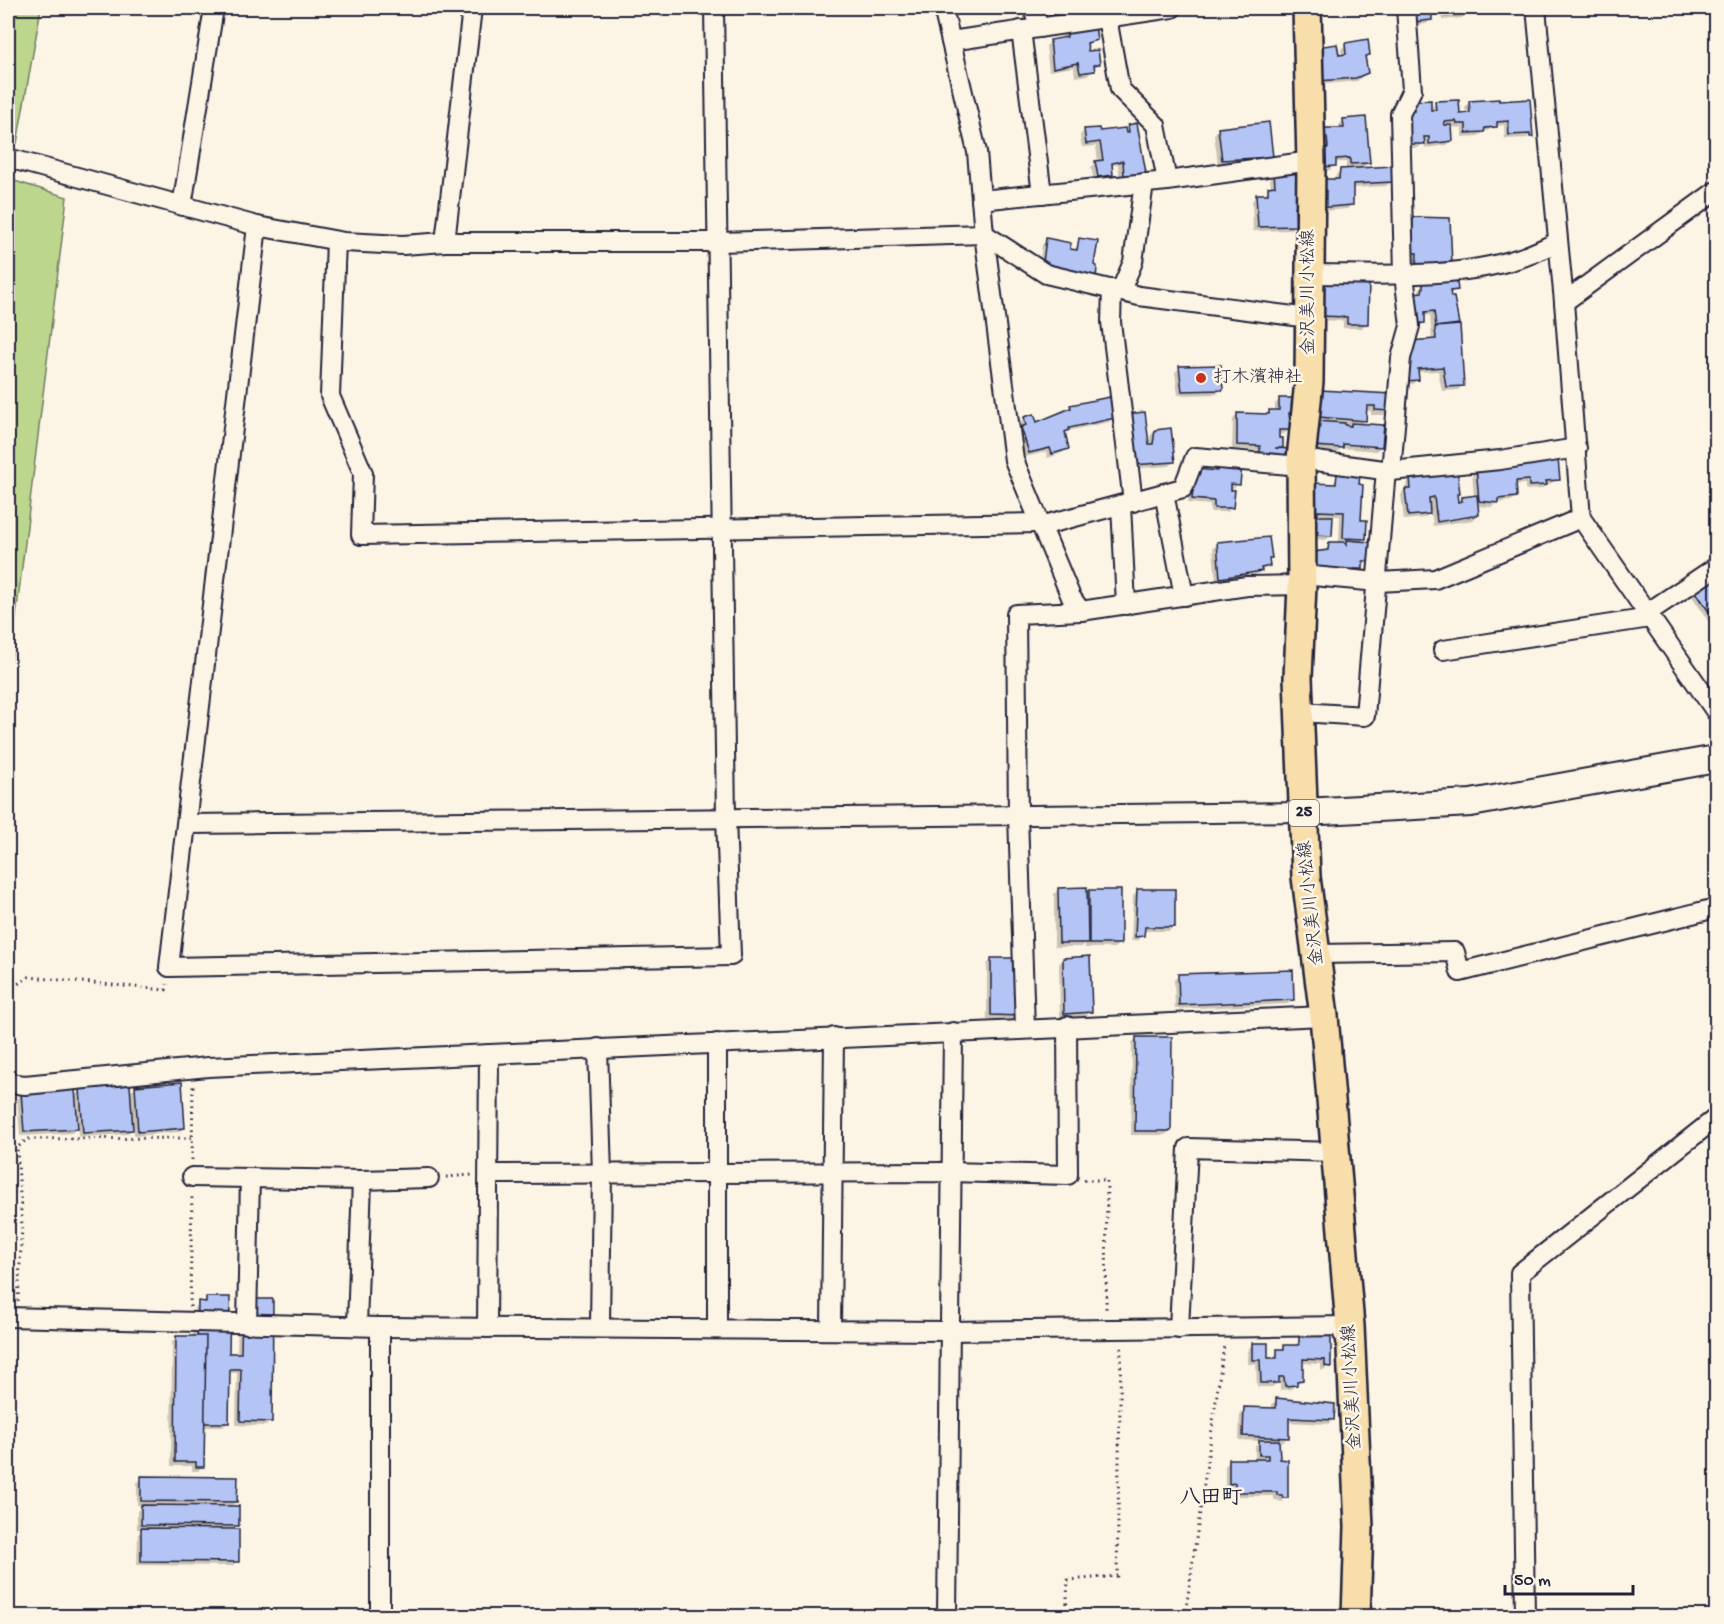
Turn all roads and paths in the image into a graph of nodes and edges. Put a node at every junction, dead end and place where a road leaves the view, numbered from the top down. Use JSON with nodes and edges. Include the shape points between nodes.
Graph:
{"nodes":[{"id":1,"x":214,"y":8,"type":"edge"},
{"id":2,"x":472,"y":8,"type":"edge"},
{"id":3,"x":714,"y":8,"type":"edge"},
{"id":4,"x":943,"y":8,"type":"edge"},
{"id":5,"x":1034,"y":8,"type":"edge"},
{"id":6,"x":1172,"y":8,"type":"edge"},
{"id":7,"x":1307,"y":8,"type":"edge"},
{"id":8,"x":1406,"y":8,"type":"edge"},
{"id":9,"x":1536,"y":8,"type":"edge"},
{"id":10,"x":1114,"y":14,"type":"edge"},
{"id":11,"x":1030,"y":29,"type":"junction"},
{"id":12,"x":951,"y":40,"type":"junction"},
{"id":13,"x":8,"y":158,"type":"edge"},
{"id":14,"x":1311,"y":161,"type":"junction"},
{"id":15,"x":1167,"y":181,"type":"junction"},
{"id":16,"x":1144,"y":183,"type":"junction"},
{"id":17,"x":1716,"y":191,"type":"edge"},
{"id":18,"x":1042,"y":194,"type":"junction"},
{"id":19,"x":981,"y":200,"type":"junction"},
{"id":20,"x":182,"y":206,"type":"junction"},
{"id":21,"x":257,"y":226,"type":"junction"},
{"id":22,"x":984,"y":234,"type":"junction"},
{"id":23,"x":336,"y":241,"type":"junction"},
{"id":24,"x":445,"y":242,"type":"junction"},
{"id":25,"x":718,"y":242,"type":"junction"},
{"id":26,"x":1558,"y":242,"type":"junction"},
{"id":27,"x":1308,"y":274,"type":"junction"},
{"id":28,"x":1404,"y":274,"type":"junction"},
{"id":29,"x":1116,"y":290,"type":"junction"},
{"id":30,"x":1564,"y":302,"type":"junction"},
{"id":31,"x":1309,"y":318,"type":"junction"},
{"id":32,"x":1577,"y":448,"type":"junction"},
{"id":33,"x":1301,"y":463,"type":"junction"},
{"id":34,"x":1388,"y":470,"type":"junction"},
{"id":35,"x":1164,"y":494,"type":"junction"},
{"id":36,"x":1127,"y":503,"type":"junction"},
{"id":37,"x":1581,"y":518,"type":"junction"},
{"id":38,"x":1040,"y":525,"type":"junction"},
{"id":39,"x":722,"y":530,"type":"junction"},
{"id":40,"x":1716,"y":567,"type":"edge"},
{"id":41,"x":1302,"y":580,"type":"junction"},
{"id":42,"x":1378,"y":582,"type":"junction"},
{"id":43,"x":1184,"y":596,"type":"junction"},
{"id":44,"x":1126,"y":605,"type":"junction"},
{"id":45,"x":1081,"y":611,"type":"junction"},
{"id":46,"x":1649,"y":616,"type":"junction"},
{"id":47,"x":1443,"y":650,"type":"dead end"},
{"id":48,"x":1716,"y":711,"type":"edge"},
{"id":49,"x":1300,"y":712,"type":"junction"},
{"id":50,"x":1716,"y":759,"type":"edge"},
{"id":51,"x":1304,"y":812,"type":"junction"},
{"id":52,"x":1018,"y":815,"type":"junction"},
{"id":53,"x":726,"y":817,"type":"junction"},
{"id":54,"x":187,"y":824,"type":"junction"},
{"id":55,"x":1716,"y":908,"type":"edge"},
{"id":56,"x":1317,"y":954,"type":"junction"},
{"id":57,"x":170,"y":967,"type":"junction"},
{"id":58,"x":8,"y":990,"type":"edge"},
{"id":59,"x":1324,"y":1016,"type":"junction"},
{"id":60,"x":1067,"y":1026,"type":"junction"},
{"id":61,"x":1025,"y":1028,"type":"junction"},
{"id":62,"x":952,"y":1032,"type":"junction"},
{"id":63,"x":834,"y":1037,"type":"junction"},
{"id":64,"x":717,"y":1043,"type":"junction"},
{"id":65,"x":598,"y":1048,"type":"junction"},
{"id":66,"x":489,"y":1054,"type":"junction"},
{"id":67,"x":8,"y":1083,"type":"edge"},
{"id":68,"x":1716,"y":1118,"type":"edge"},
{"id":69,"x":192,"y":1138,"type":"dead end"},
{"id":70,"x":1336,"y":1152,"type":"junction"},
{"id":71,"x":718,"y":1172,"type":"junction"},
{"id":72,"x":834,"y":1172,"type":"junction"},
{"id":73,"x":950,"y":1172,"type":"junction"},
{"id":74,"x":490,"y":1174,"type":"junction"},
{"id":75,"x":602,"y":1174,"type":"junction"},
{"id":76,"x":1068,"y":1175,"type":"junction"},
{"id":77,"x":192,"y":1177,"type":"dead end"},
{"id":78,"x":250,"y":1178,"type":"junction"},
{"id":79,"x":429,"y":1178,"type":"joint"},
{"id":80,"x":362,"y":1180,"type":"junction"},
{"id":81,"x":13,"y":1317,"type":"edge"},
{"id":82,"x":248,"y":1324,"type":"junction"},
{"id":83,"x":357,"y":1326,"type":"junction"},
{"id":84,"x":600,"y":1326,"type":"junction"},
{"id":85,"x":380,"y":1327,"type":"junction"},
{"id":86,"x":487,"y":1328,"type":"junction"},
{"id":87,"x":717,"y":1328,"type":"junction"},
{"id":88,"x":1226,"y":1328,"type":"junction"},
{"id":89,"x":1113,"y":1329,"type":"junction"},
{"id":90,"x":1179,"y":1329,"type":"junction"},
{"id":91,"x":831,"y":1330,"type":"junction"},
{"id":92,"x":1346,"y":1330,"type":"junction"},
{"id":93,"x":950,"y":1331,"type":"junction"},
{"id":94,"x":380,"y":1617,"type":"edge"},
{"id":95,"x":946,"y":1617,"type":"edge"},
{"id":96,"x":1066,"y":1617,"type":"edge"},
{"id":97,"x":1185,"y":1617,"type":"edge"},
{"id":98,"x":1356,"y":1617,"type":"edge"},
{"id":99,"x":1525,"y":1617,"type":"edge"}],
"edges":[{"from":1,"to":20,"type":"street"},
{"from":2,"to":24,"type":"street"},
{"from":3,"to":25,"type":"street"},
{"from":4,"to":12,"type":"street"},
{"from":5,"to":11,"type":"street"},
{"from":6,"to":10,"type":"street"},
{"from":7,"to":14,"type":"main road","name":"金沢美川小松線","number":"25"},
{"from":8,"to":28,"type":"street","via":[[1412,90],[1400,114]]},
{"from":9,"to":26,"type":"street"},
{"from":10,"to":11,"type":"street"},
{"from":10,"to":15,"type":"street","via":[[1120,88],[1156,125]]},
{"from":11,"to":12,"type":"street"},
{"from":11,"to":18,"type":"street"},
{"from":12,"to":19,"type":"street","via":[[977,152]]},
{"from":13,"to":20,"type":"street"},
{"from":14,"to":15,"type":"street"},
{"from":14,"to":27,"type":"main road","name":"金沢美川小松線","number":"25"},
{"from":15,"to":16,"type":"street"},
{"from":16,"to":18,"type":"street"},
{"from":16,"to":29,"type":"street","via":[[1133,262]]},
{"from":17,"to":30,"type":"street"},
{"from":18,"to":19,"type":"street"},
{"from":19,"to":22,"type":"street"},
{"from":20,"to":21,"type":"street"},
{"from":21,"to":23,"type":"street"},
{"from":21,"to":54,"type":"street"},
{"from":22,"to":25,"type":"street"},
{"from":22,"to":29,"type":"street","via":[[1046,274]]},
{"from":22,"to":38,"type":"street","via":[[1014,460]]},
{"from":23,"to":24,"type":"street","via":[[403,245]]},
{"from":23,"to":39,"type":"street","via":[[330,396],[363,473],[361,536]]},
{"from":24,"to":25,"type":"street"},
{"from":25,"to":39,"type":"street"},
{"from":26,"to":28,"type":"street","via":[[1520,258],[1467,271]]},
{"from":26,"to":30,"type":"street"},
{"from":27,"to":28,"type":"street"},
{"from":27,"to":31,"type":"main road","name":"金沢美川小松線","number":"25"},
{"from":28,"to":34,"type":"street","via":[[1410,326],[1401,358]]},
{"from":29,"to":31,"type":"street"},
{"from":29,"to":36,"type":"street","via":[[1111,322]]},
{"from":30,"to":32,"type":"street"},
{"from":31,"to":33,"type":"main road","name":"金沢美川小松線","number":"25","via":[[1309,381]]},
{"from":32,"to":34,"type":"street","via":[[1500,460]]},
{"from":32,"to":37,"type":"street"},
{"from":33,"to":34,"type":"street"},
{"from":33,"to":35,"type":"street","via":[[1195,457],[1183,488]]},
{"from":33,"to":41,"type":"main road","name":"金沢美川小松線","number":"25"},
{"from":34,"to":42,"type":"street"},
{"from":35,"to":36,"type":"street"},
{"from":35,"to":43,"type":"street"},
{"from":36,"to":38,"type":"street"},
{"from":36,"to":44,"type":"street"},
{"from":37,"to":42,"type":"street","via":[[1436,579]]},
{"from":37,"to":46,"type":"street"},
{"from":38,"to":39,"type":"street"},
{"from":38,"to":45,"type":"street","via":[[1071,597]]},
{"from":39,"to":53,"type":"street"},
{"from":40,"to":46,"type":"street"},
{"from":41,"to":42,"type":"street"},
{"from":41,"to":43,"type":"street"},
{"from":41,"to":49,"type":"main road","name":"金沢美川小松線","number":"25"},
{"from":42,"to":49,"type":"street","via":[[1365,716]]},
{"from":43,"to":44,"type":"street"},
{"from":44,"to":45,"type":"street"},
{"from":45,"to":52,"type":"street","via":[[1016,614]]},
{"from":46,"to":47,"type":"street"},
{"from":46,"to":48,"type":"street"},
{"from":49,"to":51,"type":"main road","name":"金沢美川小松線","number":"25"},
{"from":50,"to":51,"type":"street","via":[[1472,803]]},
{"from":51,"to":52,"type":"street"},
{"from":51,"to":56,"type":"main road","name":"金沢美川小松線","number":"25","via":[[1306,877]]},
{"from":52,"to":53,"type":"street"},
{"from":52,"to":61,"type":"street"},
{"from":53,"to":54,"type":"street"},
{"from":53,"to":57,"type":"street","via":[[731,956]]},
{"from":54,"to":57,"type":"street"},
{"from":55,"to":56,"type":"street","via":[[1460,972],[1455,952]]},
{"from":56,"to":59,"type":"main road","name":"金沢美川小松線","number":"25"},
{"from":57,"to":58,"type":"path","via":[[166,990],[29,976]]},
{"from":59,"to":60,"type":"street"},
{"from":59,"to":70,"type":"main road","name":"金沢美川小松線","number":"25"},
{"from":60,"to":61,"type":"street"},
{"from":60,"to":76,"type":"street"},
{"from":61,"to":62,"type":"street"},
{"from":62,"to":63,"type":"street"},
{"from":62,"to":73,"type":"street"},
{"from":63,"to":64,"type":"street"},
{"from":63,"to":72,"type":"street"},
{"from":64,"to":65,"type":"street"},
{"from":64,"to":71,"type":"street"},
{"from":65,"to":66,"type":"street"},
{"from":65,"to":75,"type":"street"},
{"from":66,"to":67,"type":"street","via":[[208,1067],[25,1085]]},
{"from":66,"to":74,"type":"street"},
{"from":68,"to":99,"type":"street","via":[[1520,1273]]},
{"from":69,"to":81,"type":"path","via":[[27,1140],[17,1148],[22,1227]]},
{"from":70,"to":90,"type":"street","via":[[1188,1148]]},
{"from":70,"to":92,"type":"main road","name":"金沢美川小松線","number":"25"},
{"from":71,"to":72,"type":"street"},
{"from":71,"to":75,"type":"street"},
{"from":71,"to":87,"type":"street"},
{"from":72,"to":73,"type":"street"},
{"from":72,"to":91,"type":"street"},
{"from":73,"to":76,"type":"street"},
{"from":73,"to":93,"type":"street"},
{"from":74,"to":75,"type":"street"},
{"from":74,"to":79,"type":"path"},
{"from":74,"to":86,"type":"street"},
{"from":75,"to":84,"type":"street"},
{"from":76,"to":89,"type":"path","via":[[1078,1180],[1107,1180]]},
{"from":77,"to":78,"type":"street"},
{"from":78,"to":80,"type":"street"},
{"from":78,"to":82,"type":"street"},
{"from":79,"to":80,"type":"street"},
{"from":80,"to":83,"type":"street"},
{"from":81,"to":82,"type":"street"},
{"from":82,"to":83,"type":"street"},
{"from":83,"to":85,"type":"street"},
{"from":84,"to":86,"type":"street"},
{"from":84,"to":87,"type":"street"},
{"from":85,"to":86,"type":"street"},
{"from":85,"to":94,"type":"street"},
{"from":87,"to":91,"type":"street"},
{"from":88,"to":90,"type":"street"},
{"from":88,"to":92,"type":"street"},
{"from":88,"to":97,"type":"path"},
{"from":89,"to":90,"type":"street"},
{"from":89,"to":93,"type":"street"},
{"from":89,"to":96,"type":"path","via":[[1117,1576],[1068,1580]]},
{"from":91,"to":93,"type":"street"},
{"from":92,"to":98,"type":"main road","name":"金沢美川小松線","number":"25","via":[[1359,1527]]},
{"from":93,"to":95,"type":"street"}]}
